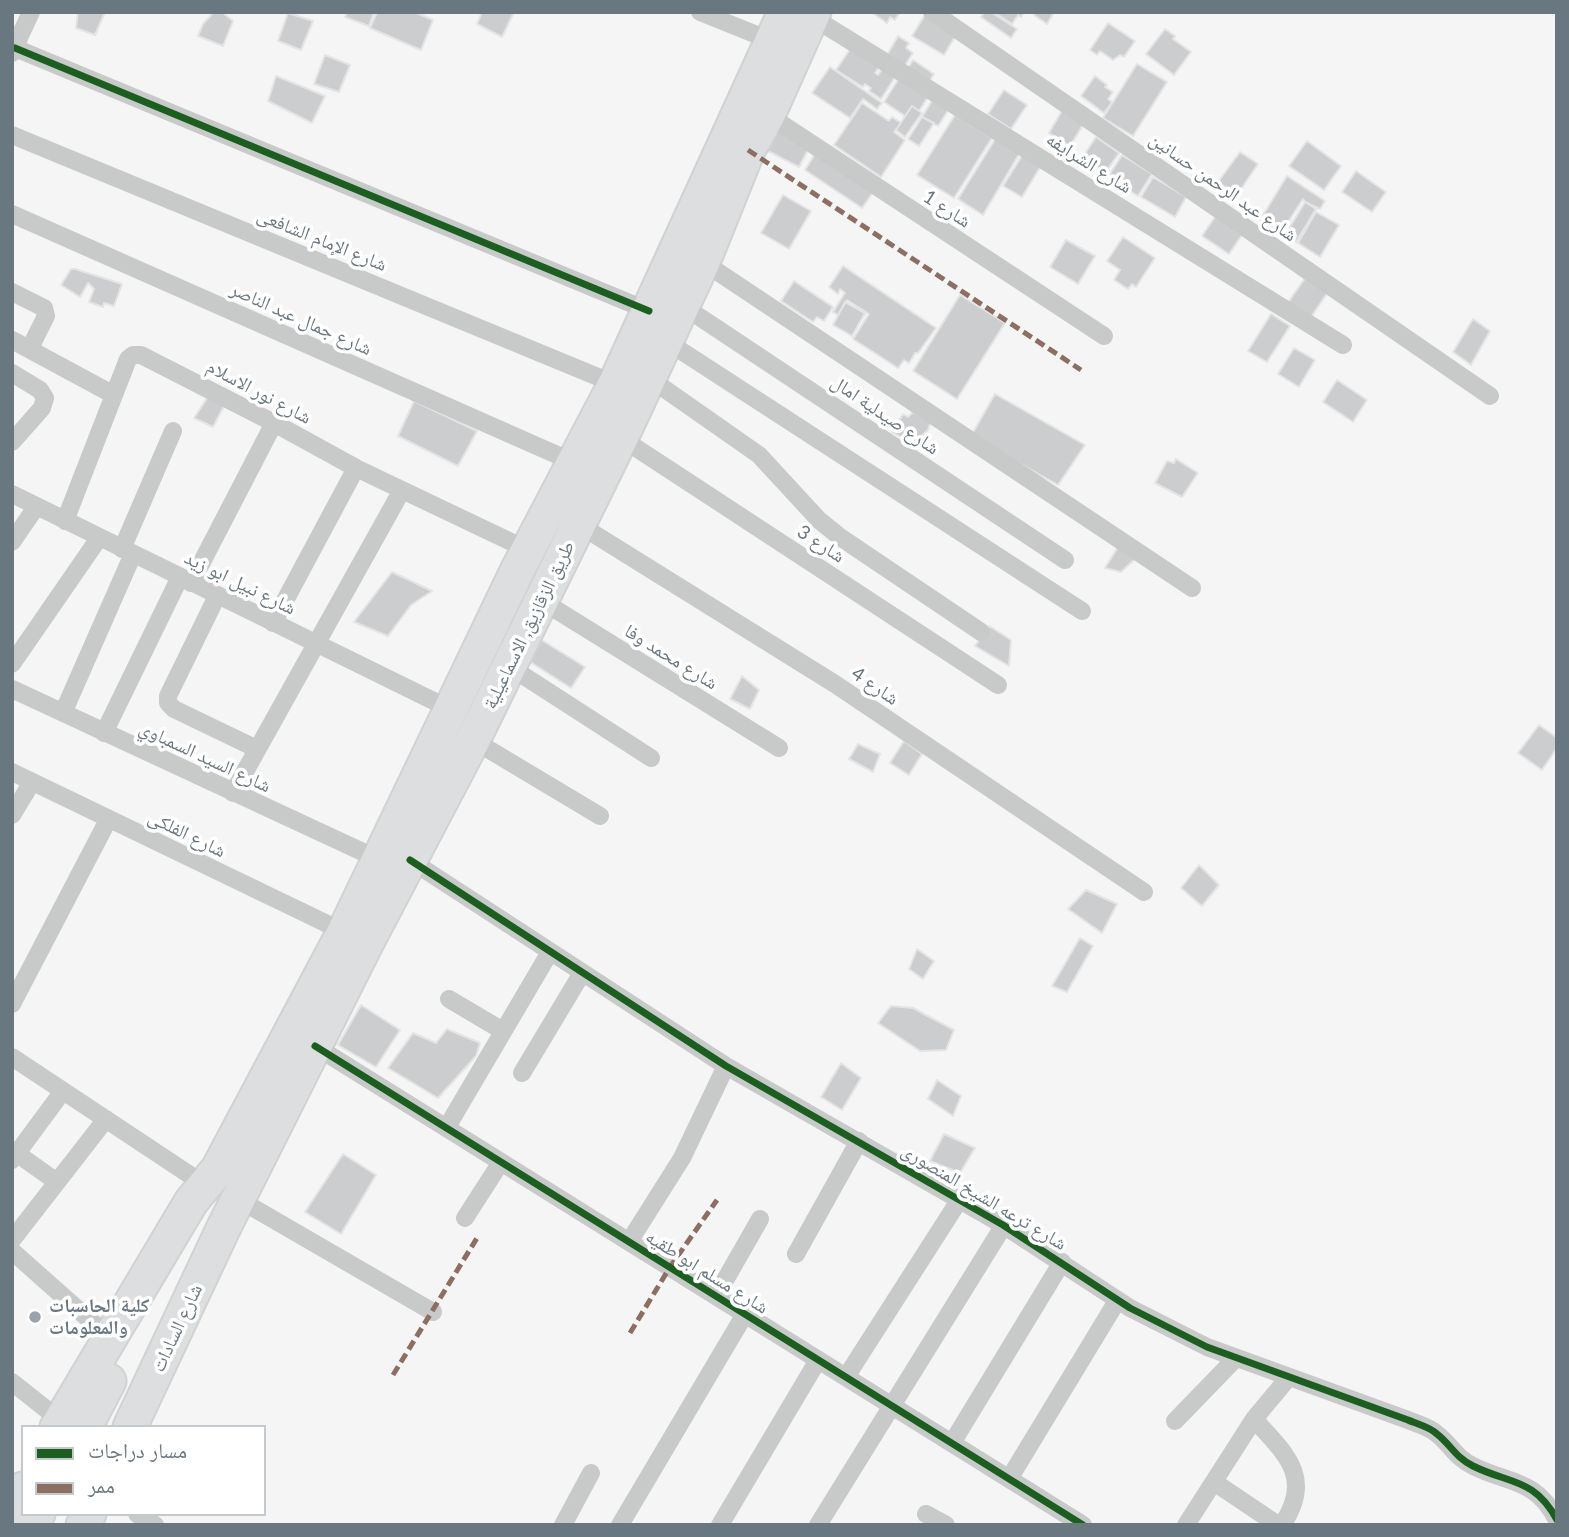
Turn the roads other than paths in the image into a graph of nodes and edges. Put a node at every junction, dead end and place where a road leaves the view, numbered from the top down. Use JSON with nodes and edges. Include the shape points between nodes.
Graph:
{"nodes":[{"id":1,"x":31,"y":12,"type":"edge"},
{"id":2,"x":700,"y":12,"type":"edge"},
{"id":3,"x":932,"y":12,"type":"edge"},
{"id":4,"x":796,"y":21,"type":"edge"},
{"id":5,"x":14,"y":50,"type":"edge"},
{"id":6,"x":768,"y":115,"type":"junction"},
{"id":7,"x":12,"y":135,"type":"edge"},
{"id":8,"x":12,"y":214,"type":"edge"},
{"id":9,"x":703,"y":262,"type":"junction"},
{"id":10,"x":12,"y":292,"type":"edge"},
{"id":11,"x":683,"y":306,"type":"junction"},
{"id":12,"x":649,"y":311,"type":"junction"},
{"id":13,"x":1104,"y":336,"type":"dead end"},
{"id":14,"x":12,"y":340,"type":"edge"},
{"id":15,"x":666,"y":341,"type":"junction"},
{"id":16,"x":1343,"y":345,"type":"dead end"},
{"id":17,"x":30,"y":348,"type":"junction"},
{"id":18,"x":12,"y":373,"type":"edge"},
{"id":19,"x":649,"y":378,"type":"junction"},
{"id":20,"x":615,"y":384,"type":"junction"},
{"id":21,"x":114,"y":395,"type":"junction"},
{"id":22,"x":1490,"y":396,"type":"dead end"},
{"id":23,"x":274,"y":423,"type":"junction"},
{"id":24,"x":173,"y":431,"type":"dead end"},
{"id":25,"x":621,"y":438,"type":"junction"},
{"id":26,"x":12,"y":442,"type":"edge"},
{"id":27,"x":356,"y":468,"type":"junction"},
{"id":28,"x":568,"y":472,"type":"junction"},
{"id":29,"x":402,"y":490,"type":"junction"},
{"id":30,"x":12,"y":494,"type":"edge"},
{"id":31,"x":36,"y":507,"type":"junction"},
{"id":32,"x":584,"y":512,"type":"junction"},
{"id":33,"x":65,"y":521,"type":"junction"},
{"id":34,"x":99,"y":538,"type":"junction"},
{"id":35,"x":12,"y":542,"type":"edge"},
{"id":36,"x":530,"y":544,"type":"junction"},
{"id":37,"x":127,"y":551,"type":"junction"},
{"id":38,"x":563,"y":555,"type":"junction"},
{"id":39,"x":1065,"y":560,"type":"dead end"},
{"id":40,"x":185,"y":580,"type":"junction"},
{"id":41,"x":1192,"y":588,"type":"dead end"},
{"id":42,"x":217,"y":596,"type":"junction"},
{"id":43,"x":542,"y":601,"type":"junction"},
{"id":44,"x":1083,"y":611,"type":"dead end"},
{"id":45,"x":273,"y":623,"type":"junction"},
{"id":46,"x":981,"y":632,"type":"dead end"},
{"id":47,"x":316,"y":644,"type":"junction"},
{"id":48,"x":12,"y":664,"type":"edge"},
{"id":49,"x":508,"y":666,"type":"junction"},
{"id":50,"x":998,"y":685,"type":"dead end"},
{"id":51,"x":12,"y":689,"type":"edge"},
{"id":52,"x":450,"y":709,"type":"junction"},
{"id":53,"x":63,"y":713,"type":"junction"},
{"id":54,"x":104,"y":733,"type":"junction"},
{"id":55,"x":473,"y":740,"type":"junction"},
{"id":56,"x":779,"y":748,"type":"dead end"},
{"id":57,"x":257,"y":749,"type":"junction"},
{"id":58,"x":651,"y":758,"type":"dead end"},
{"id":59,"x":12,"y":772,"type":"edge"},
{"id":60,"x":32,"y":782,"type":"junction"},
{"id":61,"x":233,"y":793,"type":"junction"},
{"id":62,"x":12,"y":815,"type":"edge"},
{"id":63,"x":600,"y":816,"type":"dead end"},
{"id":64,"x":108,"y":820,"type":"junction"},
{"id":65,"x":395,"y":860,"type":"junction"},
{"id":66,"x":1143,"y":892,"type":"dead end"},
{"id":67,"x":344,"y":932,"type":"junction"},
{"id":68,"x":550,"y":952,"type":"junction"},
{"id":69,"x":582,"y":972,"type":"junction"},
{"id":70,"x":449,"y":999,"type":"dead end"},
{"id":71,"x":12,"y":1004,"type":"edge"},
{"id":72,"x":503,"y":1031,"type":"junction"},
{"id":73,"x":315,"y":1046,"type":"junction"},
{"id":74,"x":12,"y":1057,"type":"edge"},
{"id":75,"x":726,"y":1066,"type":"junction"},
{"id":76,"x":522,"y":1073,"type":"dead end"},
{"id":77,"x":63,"y":1091,"type":"junction"},
{"id":78,"x":106,"y":1119,"type":"junction"},
{"id":79,"x":447,"y":1128,"type":"junction"},
{"id":80,"x":859,"y":1141,"type":"junction"},
{"id":81,"x":14,"y":1155,"type":"edge"},
{"id":82,"x":502,"y":1162,"type":"junction"},
{"id":83,"x":57,"y":1182,"type":"junction"},
{"id":84,"x":198,"y":1194,"type":"junction"},
{"id":85,"x":238,"y":1199,"type":"junction"},
{"id":86,"x":960,"y":1199,"type":"junction"},
{"id":87,"x":465,"y":1218,"type":"dead end"},
{"id":88,"x":760,"y":1219,"type":"dead end"},
{"id":89,"x":1004,"y":1225,"type":"junction"},
{"id":90,"x":223,"y":1229,"type":"junction"},
{"id":91,"x":12,"y":1240,"type":"edge"},
{"id":92,"x":629,"y":1242,"type":"junction"},
{"id":93,"x":12,"y":1251,"type":"edge"},
{"id":94,"x":796,"y":1254,"type":"dead end"},
{"id":95,"x":1062,"y":1262,"type":"junction"},
{"id":96,"x":716,"y":1296,"type":"junction"},
{"id":97,"x":1117,"y":1301,"type":"junction"},
{"id":98,"x":433,"y":1312,"type":"dead end"},
{"id":99,"x":745,"y":1314,"type":"junction"},
{"id":100,"x":110,"y":1338,"type":"junction"},
{"id":101,"x":1237,"y":1358,"type":"junction"},
{"id":102,"x":818,"y":1360,"type":"junction"},
{"id":103,"x":846,"y":1377,"type":"junction"},
{"id":104,"x":1289,"y":1377,"type":"junction"},
{"id":105,"x":12,"y":1382,"type":"edge"},
{"id":106,"x":890,"y":1405,"type":"junction"},
{"id":107,"x":1254,"y":1419,"type":"junction"},
{"id":108,"x":1175,"y":1421,"type":"dead end"},
{"id":109,"x":68,"y":1425,"type":"edge"},
{"id":110,"x":107,"y":1425,"type":"edge"},
{"id":111,"x":131,"y":1425,"type":"edge"},
{"id":112,"x":952,"y":1443,"type":"junction"},
{"id":113,"x":592,"y":1473,"type":"dead end"},
{"id":114,"x":1009,"y":1479,"type":"junction"},
{"id":115,"x":1214,"y":1482,"type":"junction"},
{"id":116,"x":21,"y":1492,"type":"edge"},
{"id":117,"x":12,"y":1508,"type":"edge"},
{"id":118,"x":1557,"y":1520,"type":"edge"},
{"id":119,"x":563,"y":1525,"type":"edge"},
{"id":120,"x":621,"y":1525,"type":"edge"},
{"id":121,"x":720,"y":1525,"type":"edge"},
{"id":122,"x":818,"y":1525,"type":"edge"},
{"id":123,"x":1083,"y":1525,"type":"edge"},
{"id":124,"x":1186,"y":1525,"type":"edge"},
{"id":125,"x":1280,"y":1525,"type":"edge"}],
"edges":[{"from":1,"to":5,"type":"street"},
{"from":2,"to":4,"type":"street","name":"شارع الشرايفه"},
{"from":3,"to":22,"type":"street","name":"شارع عبد الرحمن حسانين"},
{"from":4,"to":6,"type":"highway","name":"طريق الزقازيق, الاسماعيلية"},
{"from":4,"to":12,"type":"highway","name":"طريق الزقازيق, الاسماعيلية"},
{"from":4,"to":16,"type":"street","name":"شارع الشرايفه"},
{"from":5,"to":12,"type":"street"},
{"from":6,"to":9,"type":"highway","name":"طريق الزقازيق, الاسماعيلية","via":[[748,150]]},
{"from":6,"to":13,"type":"street","name":"شارع 1"},
{"from":7,"to":20,"type":"street","name":"شارع الإمام الشافعى"},
{"from":8,"to":28,"type":"street","name":"شارع جمال عبد الناصر"},
{"from":9,"to":11,"type":"highway","name":"طريق الزقازيق, الاسماعيلية"},
{"from":9,"to":41,"type":"street"},
{"from":10,"to":17,"type":"street","via":[[46,311]]},
{"from":11,"to":15,"type":"highway","name":"طريق الزقازيق, الاسماعيلية"},
{"from":11,"to":39,"type":"street","name":"شارع صيدلية امال"},
{"from":12,"to":20,"type":"highway","name":"طريق الزقازيق, الاسماعيلية"},
{"from":14,"to":17,"type":"street"},
{"from":15,"to":19,"type":"highway","name":"طريق الزقازيق, الاسماعيلية"},
{"from":15,"to":44,"type":"street"},
{"from":17,"to":21,"type":"street"},
{"from":18,"to":26,"type":"street","via":[[46,398]]},
{"from":19,"to":25,"type":"highway","name":"طريق الزقازيق, الاسماعيلية"},
{"from":19,"to":46,"type":"street","via":[[759,455],[840,537]]},
{"from":20,"to":28,"type":"highway","name":"طريق الزقازيق, الاسماعيلية"},
{"from":21,"to":23,"type":"street","name":"شارع نور الاسلام","via":[[128,359],[141,355]]},
{"from":21,"to":33,"type":"street","name":"شارع نور الاسلام"},
{"from":23,"to":27,"type":"street","name":"شارع نور الاسلام"},
{"from":23,"to":40,"type":"street"},
{"from":24,"to":37,"type":"street"},
{"from":25,"to":32,"type":"highway","name":"طريق الزقازيق, الاسماعيلية"},
{"from":25,"to":50,"type":"street","name":"شارع 3"},
{"from":27,"to":29,"type":"street","name":"شارع نور الاسلام"},
{"from":27,"to":45,"type":"street"},
{"from":28,"to":32,"type":"highway"},
{"from":28,"to":36,"type":"highway","name":"طريق الزقازيق, الاسماعيلية"},
{"from":29,"to":36,"type":"street","name":"شارع نور الاسلام"},
{"from":29,"to":47,"type":"street"},
{"from":30,"to":31,"type":"street","name":"شارع نبيل ابو زيد"},
{"from":31,"to":33,"type":"street","name":"شارع نبيل ابو زيد"},
{"from":31,"to":35,"type":"street"},
{"from":32,"to":38,"type":"highway","name":"طريق الزقازيق, الاسماعيلية"},
{"from":32,"to":66,"type":"street","name":"شارع 4"},
{"from":33,"to":34,"type":"street","name":"شارع نبيل ابو زيد"},
{"from":34,"to":37,"type":"street","name":"شارع نبيل ابو زيد"},
{"from":34,"to":48,"type":"street"},
{"from":36,"to":38,"type":"highway"},
{"from":36,"to":52,"type":"highway","name":"طريق الزقازيق, الاسماعيلية"},
{"from":37,"to":40,"type":"street","name":"شارع نبيل ابو زيد"},
{"from":37,"to":53,"type":"street"},
{"from":38,"to":43,"type":"highway","name":"طريق الزقازيق, الاسماعيلية"},
{"from":40,"to":42,"type":"street","name":"شارع نبيل ابو زيد"},
{"from":40,"to":54,"type":"street"},
{"from":42,"to":45,"type":"street","name":"شارع نبيل ابو زيد"},
{"from":42,"to":57,"type":"street","via":[[168,704]]},
{"from":43,"to":49,"type":"highway","name":"طريق الزقازيق, الاسماعيلية"},
{"from":43,"to":56,"type":"street","name":"شارع محمد وفا"},
{"from":45,"to":47,"type":"street","name":"شارع نبيل ابو زيد"},
{"from":47,"to":52,"type":"street","name":"شارع نبيل ابو زيد"},
{"from":47,"to":57,"type":"street"},
{"from":49,"to":55,"type":"highway","name":"طريق الزقازيق, الاسماعيلية"},
{"from":49,"to":58,"type":"street"},
{"from":51,"to":53,"type":"street","name":"شارع السيد السمباوي"},
{"from":52,"to":65,"type":"highway","name":"طريق الزقازيق, الاسماعيلية"},
{"from":53,"to":54,"type":"street","name":"شارع السيد السمباوي"},
{"from":54,"to":61,"type":"street","name":"شارع السيد السمباوي"},
{"from":55,"to":63,"type":"street"},
{"from":55,"to":65,"type":"highway","name":"طريق الزقازيق, الاسماعيلية"},
{"from":57,"to":61,"type":"street"},
{"from":59,"to":60,"type":"street","name":"شارع الفلكى"},
{"from":60,"to":62,"type":"street"},
{"from":60,"to":64,"type":"street","name":"شارع الفلكى"},
{"from":61,"to":65,"type":"street","name":"شارع السيد السمباوي"},
{"from":64,"to":67,"type":"street","name":"شارع الفلكى"},
{"from":64,"to":71,"type":"street"},
{"from":65,"to":67,"type":"highway","name":"طريق الزقازيق, الاسماعيلية"},
{"from":65,"to":68,"type":"street","name":"شارع ترعه الشيخ المنصورى"},
{"from":65,"to":73,"type":"highway","name":"طريق الزقازيق, الاسماعيلية"},
{"from":67,"to":84,"type":"highway","name":"طريق الزقازيق, الاسماعيلية","via":[[218,1169]]},
{"from":68,"to":69,"type":"street","name":"شارع ترعه الشيخ المنصورى"},
{"from":68,"to":72,"type":"street"},
{"from":69,"to":75,"type":"street","name":"شارع ترعه الشيخ المنصورى"},
{"from":69,"to":76,"type":"street"},
{"from":70,"to":72,"type":"street"},
{"from":72,"to":79,"type":"street"},
{"from":73,"to":79,"type":"street","name":"شارع مسلم ابو طقيه"},
{"from":73,"to":85,"type":"highway","name":"طريق الزقازيق, الاسماعيلية"},
{"from":74,"to":77,"type":"street"},
{"from":75,"to":80,"type":"street","name":"شارع ترعه الشيخ المنصورى"},
{"from":75,"to":92,"type":"street","via":[[682,1158]]},
{"from":77,"to":78,"type":"street"},
{"from":77,"to":81,"type":"street"},
{"from":78,"to":83,"type":"street"},
{"from":78,"to":84,"type":"street"},
{"from":79,"to":82,"type":"street","name":"شارع مسلم ابو طقيه"},
{"from":80,"to":86,"type":"street","name":"شارع ترعه الشيخ المنصورى"},
{"from":80,"to":94,"type":"street"},
{"from":81,"to":83,"type":"street"},
{"from":82,"to":87,"type":"street"},
{"from":82,"to":92,"type":"street","name":"شارع مسلم ابو طقيه"},
{"from":83,"to":91,"type":"street"},
{"from":84,"to":100,"type":"highway"},
{"from":84,"to":109,"type":"highway","via":[[185,1238]]},
{"from":85,"to":90,"type":"highway","name":"طريق الزقازيق, الاسماعيلية"},
{"from":85,"to":98,"type":"street"},
{"from":86,"to":89,"type":"street","name":"شارع ترعه الشيخ المنصورى"},
{"from":86,"to":103,"type":"street"},
{"from":88,"to":96,"type":"street"},
{"from":89,"to":95,"type":"street","name":"شارع ترعه الشيخ المنصورى"},
{"from":89,"to":106,"type":"street"},
{"from":90,"to":110,"type":"highway","via":[[202,1246]]},
{"from":90,"to":111,"type":"highway","name":"شارع السادات"},
{"from":92,"to":96,"type":"street","name":"شارع مسلم ابو طقيه"},
{"from":93,"to":100,"type":"street"},
{"from":95,"to":97,"type":"street","name":"شارع ترعه الشيخ المنصورى"},
{"from":95,"to":112,"type":"street"},
{"from":96,"to":99,"type":"street","name":"شارع مسلم ابو طقيه"},
{"from":97,"to":101,"type":"street","name":"شارع ترعه الشيخ المنصورى"},
{"from":97,"to":114,"type":"street"},
{"from":99,"to":102,"type":"street","name":"شارع مسلم ابو طقيه"},
{"from":99,"to":120,"type":"street"},
{"from":100,"to":109,"type":"highway"},
{"from":101,"to":104,"type":"street","name":"شارع ترعه الشيخ المنصورى"},
{"from":101,"to":108,"type":"street"},
{"from":102,"to":103,"type":"street","name":"شارع مسلم ابو طقيه"},
{"from":102,"to":121,"type":"street"},
{"from":103,"to":106,"type":"street","name":"شارع مسلم ابو طقيه"},
{"from":104,"to":107,"type":"street"},
{"from":104,"to":118,"type":"street","name":"شارع ترعه الشيخ المنصورى","via":[[1436,1433],[1452,1452],[1474,1466],[1525,1485],[1542,1497]]},
{"from":105,"to":109,"type":"street"},
{"from":106,"to":112,"type":"street","name":"شارع مسلم ابو طقيه"},
{"from":106,"to":122,"type":"street"},
{"from":107,"to":115,"type":"street"},
{"from":107,"to":125,"type":"street","via":[[1285,1453],[1297,1482],[1291,1512]]},
{"from":112,"to":114,"type":"street","name":"شارع مسلم ابو طقيه"},
{"from":113,"to":119,"type":"street"},
{"from":114,"to":123,"type":"street","name":"شارع مسلم ابو طقيه"},
{"from":115,"to":124,"type":"street"},
{"from":115,"to":125,"type":"street"},
{"from":116,"to":117,"type":"highway"}]}
